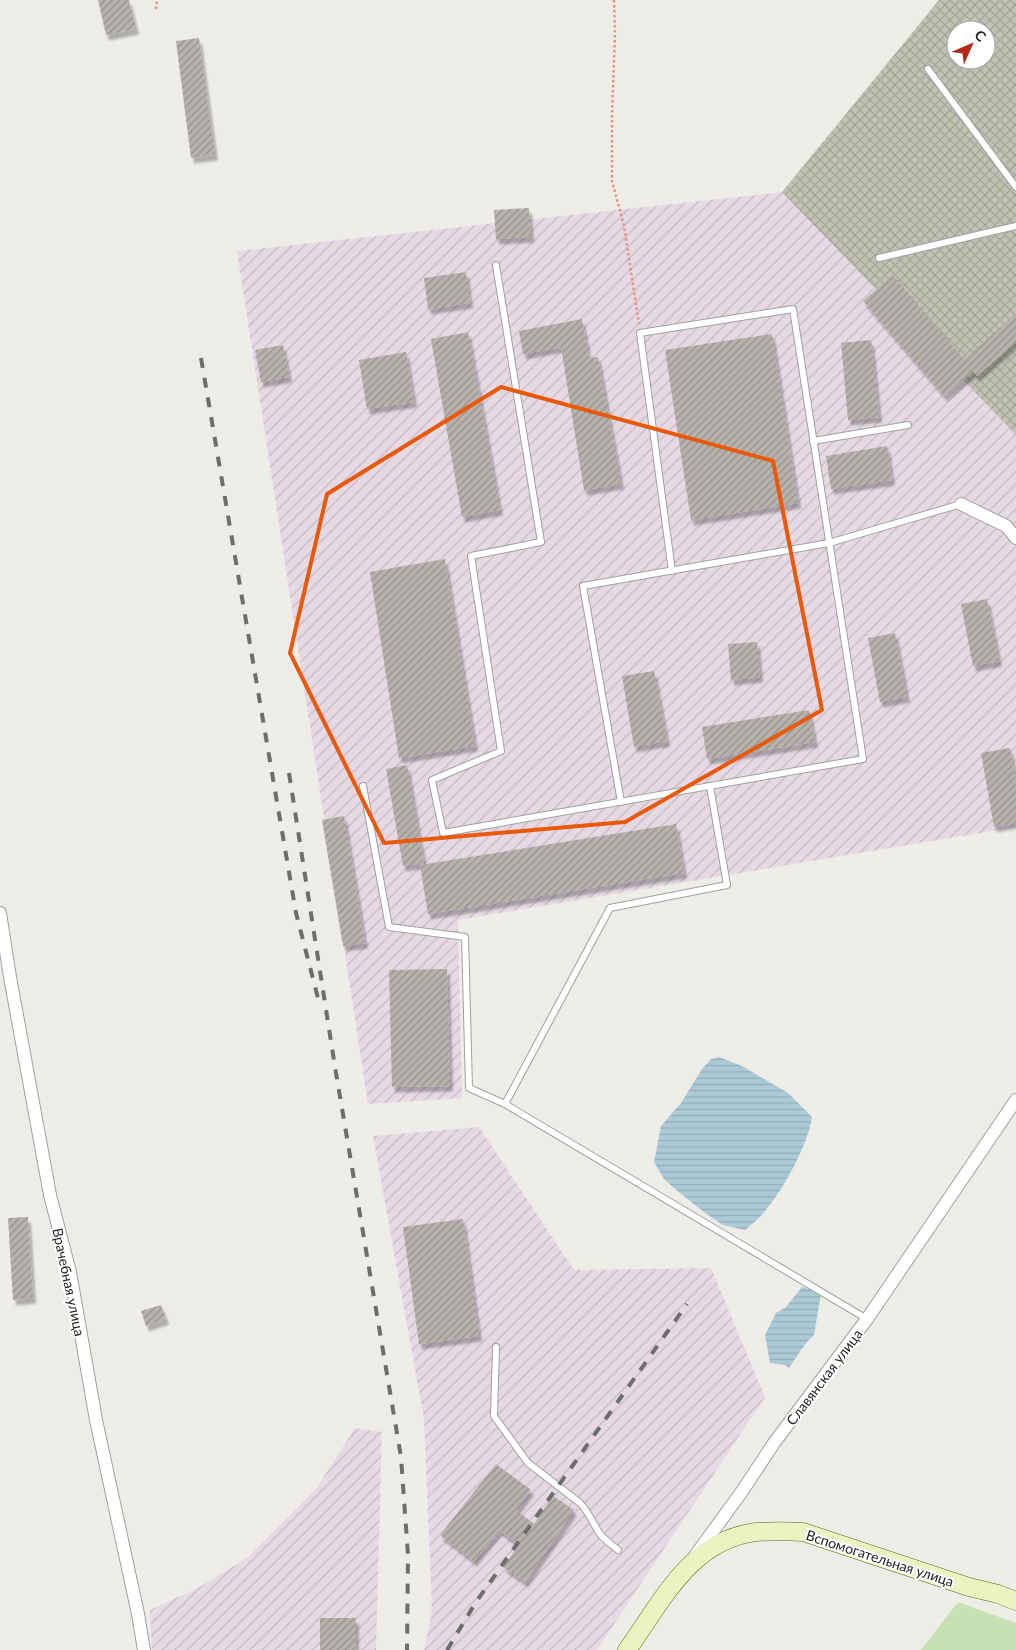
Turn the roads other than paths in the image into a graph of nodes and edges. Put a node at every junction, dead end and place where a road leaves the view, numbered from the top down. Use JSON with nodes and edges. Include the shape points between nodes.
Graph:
{"nodes":[{"id":1,"x":928,"y":69,"type":"dead end"},
{"id":2,"x":1016,"y":188,"type":"edge"},
{"id":3,"x":1016,"y":226,"type":"edge"},
{"id":4,"x":879,"y":258,"type":"dead end"},
{"id":5,"x":496,"y":265,"type":"dead end"},
{"id":6,"x":908,"y":424,"type":"dead end"},
{"id":7,"x":813,"y":441,"type":"junction"},
{"id":8,"x":961,"y":504,"type":"joint"},
{"id":9,"x":1016,"y":538,"type":"edge"},
{"id":10,"x":829,"y":543,"type":"junction"},
{"id":11,"x":672,"y":570,"type":"junction"},
{"id":12,"x":363,"y":786,"type":"dead end"},
{"id":13,"x":710,"y":786,"type":"junction"},
{"id":14,"x":621,"y":802,"type":"junction"},
{"id":15,"x":0,"y":913,"type":"edge"},
{"id":16,"x":1016,"y":1100,"type":"edge"},
{"id":17,"x":505,"y":1104,"type":"junction"},
{"id":18,"x":867,"y":1319,"type":"junction"},
{"id":19,"x":496,"y":1347,"type":"dead end"},
{"id":20,"x":618,"y":1550,"type":"dead end"},
{"id":21,"x":690,"y":1564,"type":"junction"},
{"id":22,"x":1016,"y":1601,"type":"edge"},
{"id":23,"x":144,"y":1650,"type":"edge"},
{"id":24,"x":627,"y":1650,"type":"edge"}],
"edges":[{"from":1,"to":2,"type":"lane"},
{"from":3,"to":4,"type":"lane"},
{"from":5,"to":14,"type":"lane","via":[[541,542],[471,556],[501,751],[432,780],[443,833]]},
{"from":6,"to":7,"type":"lane"},
{"from":7,"to":10,"type":"lane"},
{"from":7,"to":11,"type":"lane","via":[[793,309],[640,333]]},
{"from":8,"to":9,"type":"street","via":[[1006,526]]},
{"from":8,"to":10,"type":"lane"},
{"from":10,"to":11,"type":"lane"},
{"from":10,"to":13,"type":"lane","via":[[863,759]]},
{"from":11,"to":14,"type":"lane","via":[[583,586]]},
{"from":12,"to":17,"type":"lane","via":[[389,927],[465,937],[469,1088]]},
{"from":13,"to":14,"type":"lane"},
{"from":13,"to":17,"type":"lane","via":[[727,885],[610,908]]},
{"from":15,"to":23,"type":"street","name":"Врачебная улица","via":[[50,1195],[70,1272],[96,1420]]},
{"from":16,"to":18,"type":"street","name":"Славянская улица"},
{"from":17,"to":18,"type":"lane"},
{"from":18,"to":21,"type":"street","name":"Славянская улица","via":[[774,1443]]},
{"from":19,"to":20,"type":"lane","via":[[494,1416],[528,1463],[580,1503],[606,1541]]},
{"from":21,"to":22,"type":"main road","name":"Вспомогательная улица","via":[[710,1548],[733,1538],[755,1532],[803,1532]]},
{"from":21,"to":24,"type":"main road","name":"Славянская улица"}]}
